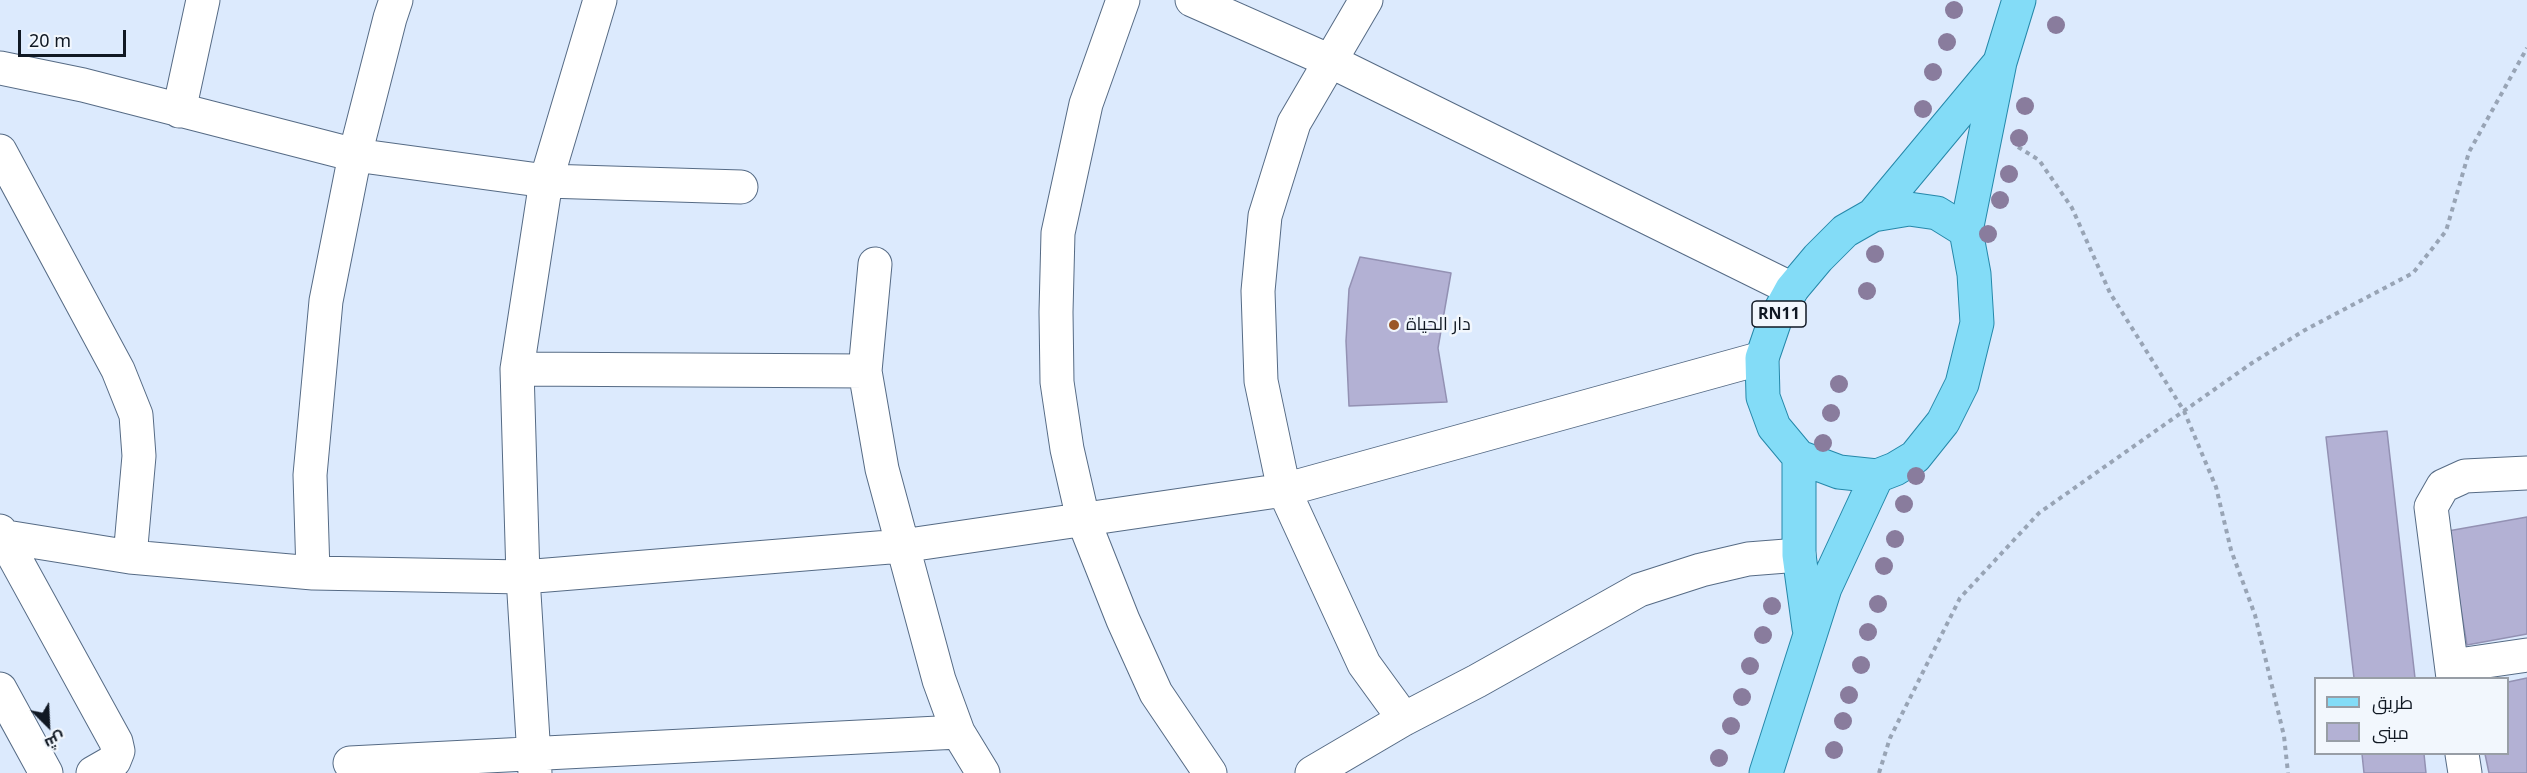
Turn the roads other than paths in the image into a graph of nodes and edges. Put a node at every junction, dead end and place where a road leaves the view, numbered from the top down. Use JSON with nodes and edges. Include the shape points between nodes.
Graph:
{"nodes":[{"id":1,"x":204,"y":0,"type":"edge"},
{"id":2,"x":396,"y":0,"type":"edge"},
{"id":3,"x":600,"y":0,"type":"edge"},
{"id":4,"x":1124,"y":0,"type":"edge"},
{"id":5,"x":1192,"y":0,"type":"edge"},
{"id":6,"x":1366,"y":0,"type":"edge"},
{"id":7,"x":2019,"y":0,"type":"edge"},
{"id":8,"x":1330,"y":61,"type":"junction"},
{"id":9,"x":2000,"y":62,"type":"junction"},
{"id":10,"x":0,"y":68,"type":"edge"},
{"id":11,"x":179,"y":111,"type":"junction"},
{"id":12,"x":0,"y":151,"type":"edge"},
{"id":13,"x":355,"y":155,"type":"junction"},
{"id":14,"x":546,"y":181,"type":"junction"},
{"id":15,"x":741,"y":187,"type":"dead end"},
{"id":16,"x":1873,"y":215,"type":"junction"},
{"id":17,"x":1966,"y":231,"type":"junction"},
{"id":18,"x":875,"y":264,"type":"dead end"},
{"id":19,"x":1792,"y":289,"type":"junction"},
{"id":20,"x":1762,"y":358,"type":"junction"},
{"id":21,"x":517,"y":369,"type":"junction"},
{"id":22,"x":865,"y":372,"type":"junction"},
{"id":23,"x":1799,"y":457,"type":"junction"},
{"id":24,"x":2527,"y":473,"type":"edge"},
{"id":25,"x":1877,"y":476,"type":"junction"},
{"id":26,"x":1284,"y":490,"type":"junction"},
{"id":27,"x":1083,"y":519,"type":"junction"},
{"id":28,"x":1,"y":535,"type":"edge"},
{"id":29,"x":902,"y":546,"type":"junction"},
{"id":30,"x":1799,"y":555,"type":"junction"},
{"id":31,"x":130,"y":557,"type":"junction"},
{"id":32,"x":313,"y":573,"type":"junction"},
{"id":33,"x":523,"y":577,"type":"junction"},
{"id":34,"x":1810,"y":637,"type":"junction"},
{"id":35,"x":2527,"y":656,"type":"edge"},
{"id":36,"x":2452,"y":672,"type":"edge"},
{"id":37,"x":0,"y":689,"type":"edge"},
{"id":38,"x":1404,"y":719,"type":"junction"},
{"id":39,"x":8,"y":722,"type":"edge"},
{"id":40,"x":958,"y":732,"type":"junction"},
{"id":41,"x":2462,"y":755,"type":"edge"},
{"id":42,"x":351,"y":764,"type":"dead end"},
{"id":43,"x":535,"y":764,"type":"edge"},
{"id":44,"x":46,"y":773,"type":"edge"},
{"id":45,"x":93,"y":773,"type":"edge"},
{"id":46,"x":983,"y":773,"type":"edge"},
{"id":47,"x":1210,"y":773,"type":"edge"},
{"id":48,"x":1312,"y":773,"type":"edge"},
{"id":49,"x":1766,"y":773,"type":"edge"},
{"id":50,"x":2465,"y":773,"type":"edge"}],
"edges":[{"from":1,"to":11,"type":"street"},
{"from":2,"to":13,"type":"street"},
{"from":3,"to":14,"type":"street"},
{"from":4,"to":27,"type":"street","via":[[1086,104],[1058,233],[1057,382]]},
{"from":5,"to":8,"type":"street"},
{"from":6,"to":8,"type":"street"},
{"from":7,"to":9,"type":"main road","number":"RN11"},
{"from":8,"to":19,"type":"street"},
{"from":8,"to":26,"type":"street","via":[[1294,123],[1265,216],[1258,291],[1261,381]]},
{"from":9,"to":16,"type":"main road","number":"RN11"},
{"from":9,"to":17,"type":"main road","number":"RN11"},
{"from":10,"to":11,"type":"street"},
{"from":11,"to":13,"type":"street"},
{"from":12,"to":31,"type":"street","via":[[118,370],[136,414],[139,456]]},
{"from":13,"to":14,"type":"street"},
{"from":13,"to":32,"type":"street","via":[[325,313],[310,475]]},
{"from":14,"to":15,"type":"street"},
{"from":14,"to":21,"type":"street"},
{"from":16,"to":17,"type":"main road","number":"RN11","via":[[1909,209],[1936,213]]},
{"from":16,"to":19,"type":"main road","number":"RN11","via":[[1845,231]]},
{"from":17,"to":25,"type":"main road","number":"RN11","via":[[1977,323],[1962,384],[1943,422],[1915,457]]},
{"from":18,"to":22,"type":"street"},
{"from":19,"to":20,"type":"main road","number":"RN11","via":[[1775,320]]},
{"from":20,"to":23,"type":"main road","number":"RN11","via":[[1762,397],[1774,427]]},
{"from":20,"to":26,"type":"street"},
{"from":21,"to":22,"type":"street"},
{"from":21,"to":33,"type":"street"},
{"from":22,"to":29,"type":"street","via":[[882,469]]},
{"from":23,"to":25,"type":"main road","number":"RN11","via":[[1839,472]]},
{"from":23,"to":30,"type":"main road"},
{"from":24,"to":36,"type":"street","via":[[2465,476],[2443,486],[2431,507]]},
{"from":25,"to":34,"type":"main road","via":[[1825,588]]},
{"from":26,"to":27,"type":"street"},
{"from":26,"to":38,"type":"street","via":[[1365,664]]},
{"from":27,"to":29,"type":"street"},
{"from":27,"to":47,"type":"street","via":[[1156,693]]},
{"from":28,"to":31,"type":"street"},
{"from":28,"to":45,"type":"street","via":[[116,742],[114,761]]},
{"from":29,"to":33,"type":"street"},
{"from":29,"to":40,"type":"street","via":[[939,680]]},
{"from":30,"to":34,"type":"main road"},
{"from":30,"to":38,"type":"street","via":[[1748,559],[1639,590]]},
{"from":31,"to":32,"type":"street"},
{"from":32,"to":33,"type":"street"},
{"from":33,"to":43,"type":"street"},
{"from":34,"to":49,"type":"main road"},
{"from":35,"to":36,"type":"street"},
{"from":37,"to":39,"type":"street"},
{"from":38,"to":48,"type":"street"},
{"from":39,"to":44,"type":"street"},
{"from":40,"to":43,"type":"street"},
{"from":40,"to":46,"type":"street"},
{"from":41,"to":50,"type":"street"},
{"from":42,"to":43,"type":"street"}]}
